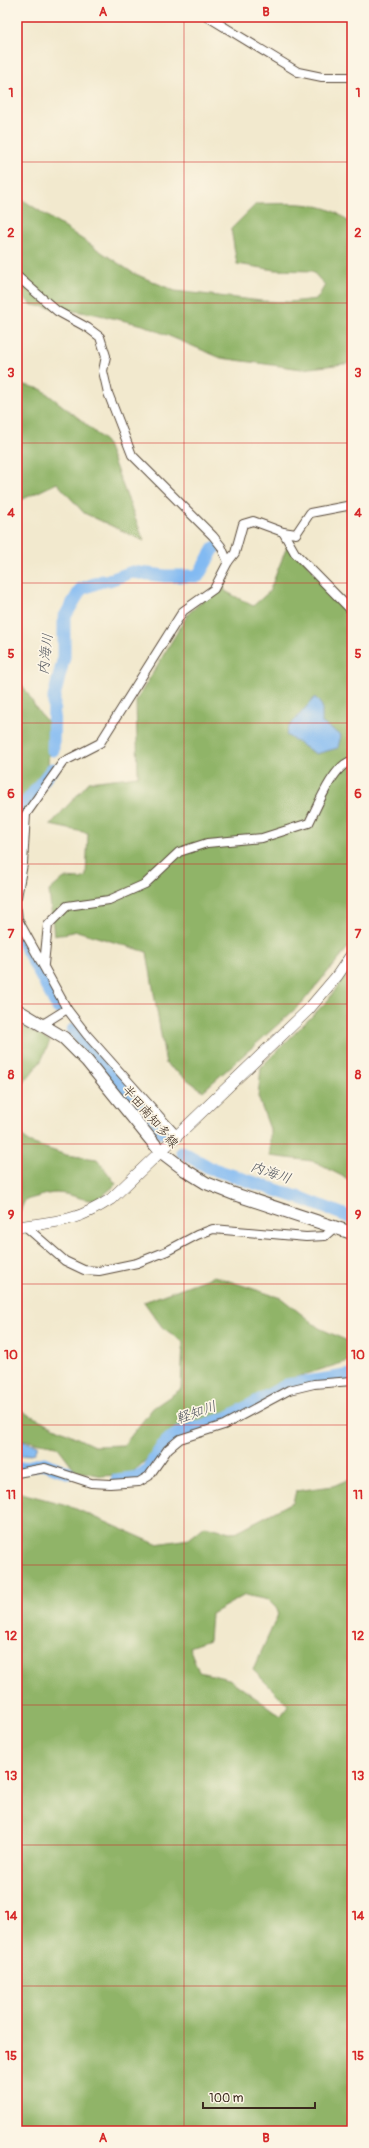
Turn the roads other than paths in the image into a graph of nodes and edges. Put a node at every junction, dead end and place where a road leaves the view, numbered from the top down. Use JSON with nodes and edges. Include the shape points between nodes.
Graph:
{"nodes":[{"id":1,"x":208,"y":17,"type":"edge"},
{"id":2,"x":352,"y":77,"type":"edge"},
{"id":3,"x":17,"y":276,"type":"edge"},
{"id":4,"x":352,"y":505,"type":"edge"},
{"id":5,"x":283,"y":532,"type":"junction"},
{"id":6,"x":228,"y":562,"type":"junction"},
{"id":7,"x":352,"y":607,"type":"edge"},
{"id":8,"x":352,"y":761,"type":"edge"},
{"id":9,"x":17,"y":897,"type":"edge"},
{"id":10,"x":17,"y":910,"type":"edge"},
{"id":11,"x":352,"y":954,"type":"edge"},
{"id":12,"x":44,"y":964,"type":"junction"},
{"id":13,"x":67,"y":1009,"type":"junction"},
{"id":14,"x":17,"y":1010,"type":"edge"},
{"id":15,"x":43,"y":1024,"type":"junction"},
{"id":16,"x":177,"y":1136,"type":"junction"},
{"id":17,"x":160,"y":1151,"type":"junction"},
{"id":18,"x":21,"y":1226,"type":"edge"},
{"id":19,"x":335,"y":1227,"type":"junction"},
{"id":20,"x":352,"y":1233,"type":"edge"},
{"id":21,"x":352,"y":1381,"type":"edge"},
{"id":22,"x":17,"y":1474,"type":"edge"}],
"edges":[{"from":1,"to":2,"type":"street","via":[[298,72],[322,77]]},
{"from":3,"to":6,"type":"street","via":[[57,311],[88,328],[100,338],[106,356],[103,371],[108,393],[132,455],[213,536]]},
{"from":4,"to":5,"type":"street","via":[[310,513],[296,534]]},
{"from":5,"to":6,"type":"street","via":[[253,521],[243,524],[234,553]]},
{"from":5,"to":7,"type":"street","via":[[295,553],[349,608]]},
{"from":6,"to":9,"type":"street","via":[[214,589],[183,611],[100,743],[63,762],[26,814],[23,864]]},
{"from":8,"to":12,"type":"street","via":[[347,762],[332,778],[309,823],[262,838],[206,843],[179,852],[145,884],[109,900],[67,906],[48,925]]},
{"from":10,"to":12,"type":"street","via":[[18,920]]},
{"from":11,"to":16,"type":"street","via":[[308,1010]]},
{"from":12,"to":13,"type":"street"},
{"from":13,"to":15,"type":"street"},
{"from":13,"to":16,"type":"street"},
{"from":14,"to":15,"type":"main road","name":"半田南知多線"},
{"from":15,"to":17,"type":"main road","name":"半田南知多線","via":[[64,1038],[87,1061]]},
{"from":16,"to":17,"type":"street"},
{"from":17,"to":18,"type":"street","via":[[111,1200],[92,1211],[60,1222]]},
{"from":17,"to":19,"type":"main road","name":"半田南知多線","via":[[206,1183]]},
{"from":18,"to":19,"type":"street","via":[[65,1261],[84,1270],[100,1270],[137,1263],[213,1230],[306,1237],[325,1236]]},
{"from":19,"to":20,"type":"main road","name":"半田南知多線"},
{"from":21,"to":22,"type":"street","via":[[314,1384],[288,1390],[224,1425],[180,1439],[168,1449],[149,1476],[139,1482],[91,1483],[45,1468]]}]}
